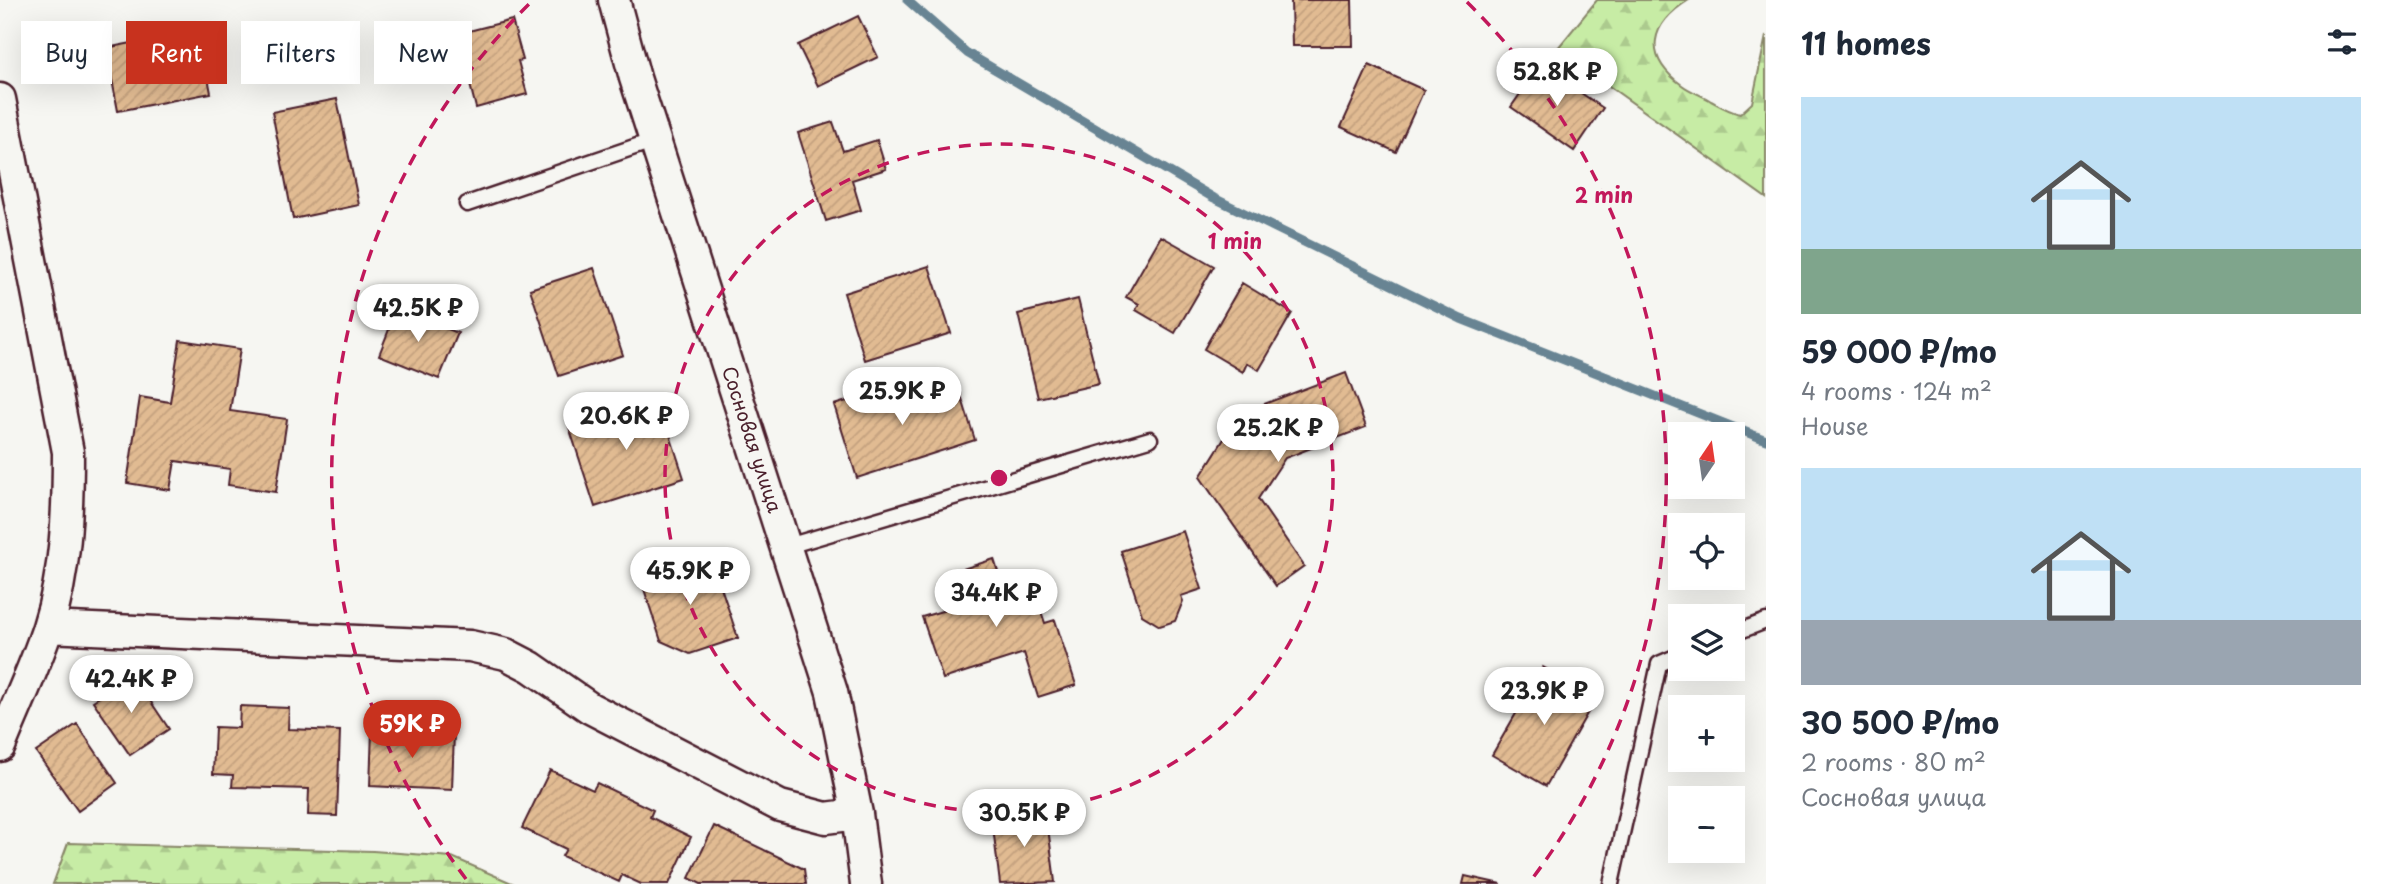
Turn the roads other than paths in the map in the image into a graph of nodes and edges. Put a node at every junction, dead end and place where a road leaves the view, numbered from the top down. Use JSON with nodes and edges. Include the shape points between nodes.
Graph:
{"nodes":[{"id":1,"x":614,"y":0,"type":"edge"},
{"id":2,"x":0,"y":99,"type":"edge"},
{"id":3,"x":655,"y":140,"type":"junction"},
{"id":4,"x":467,"y":204,"type":"dead end"},
{"id":5,"x":1150,"y":439,"type":"dead end"},
{"id":6,"x":788,"y":546,"type":"junction"},
{"id":7,"x":1766,"y":621,"type":"edge"},
{"id":8,"x":48,"y":627,"type":"junction"},
{"id":9,"x":1745,"y":629,"type":"edge"},
{"id":10,"x":1668,"y":660,"type":"edge"},
{"id":11,"x":0,"y":746,"type":"edge"},
{"id":12,"x":857,"y":814,"type":"junction"},
{"id":13,"x":866,"y":884,"type":"edge"},
{"id":14,"x":1611,"y":884,"type":"edge"}],
"edges":[{"from":1,"to":3,"type":"street","name":"Сосновая улица"},
{"from":2,"to":8,"type":"street","via":[[68,452],[68,510],[60,580]]},
{"from":3,"to":4,"type":"lane"},
{"from":3,"to":6,"type":"street","name":"Сосновая улица"},
{"from":5,"to":6,"type":"lane"},
{"from":6,"to":12,"type":"street","name":"Сосновая улица","via":[[832,692]]},
{"from":7,"to":9,"type":"lane"},
{"from":8,"to":11,"type":"street"},
{"from":8,"to":12,"type":"street","via":[[470,646],[506,654],[590,708],[779,806],[827,818]]},
{"from":10,"to":14,"type":"lane","via":[[1659,664]]},
{"from":12,"to":13,"type":"street","name":"Сосновая улица"}]}
